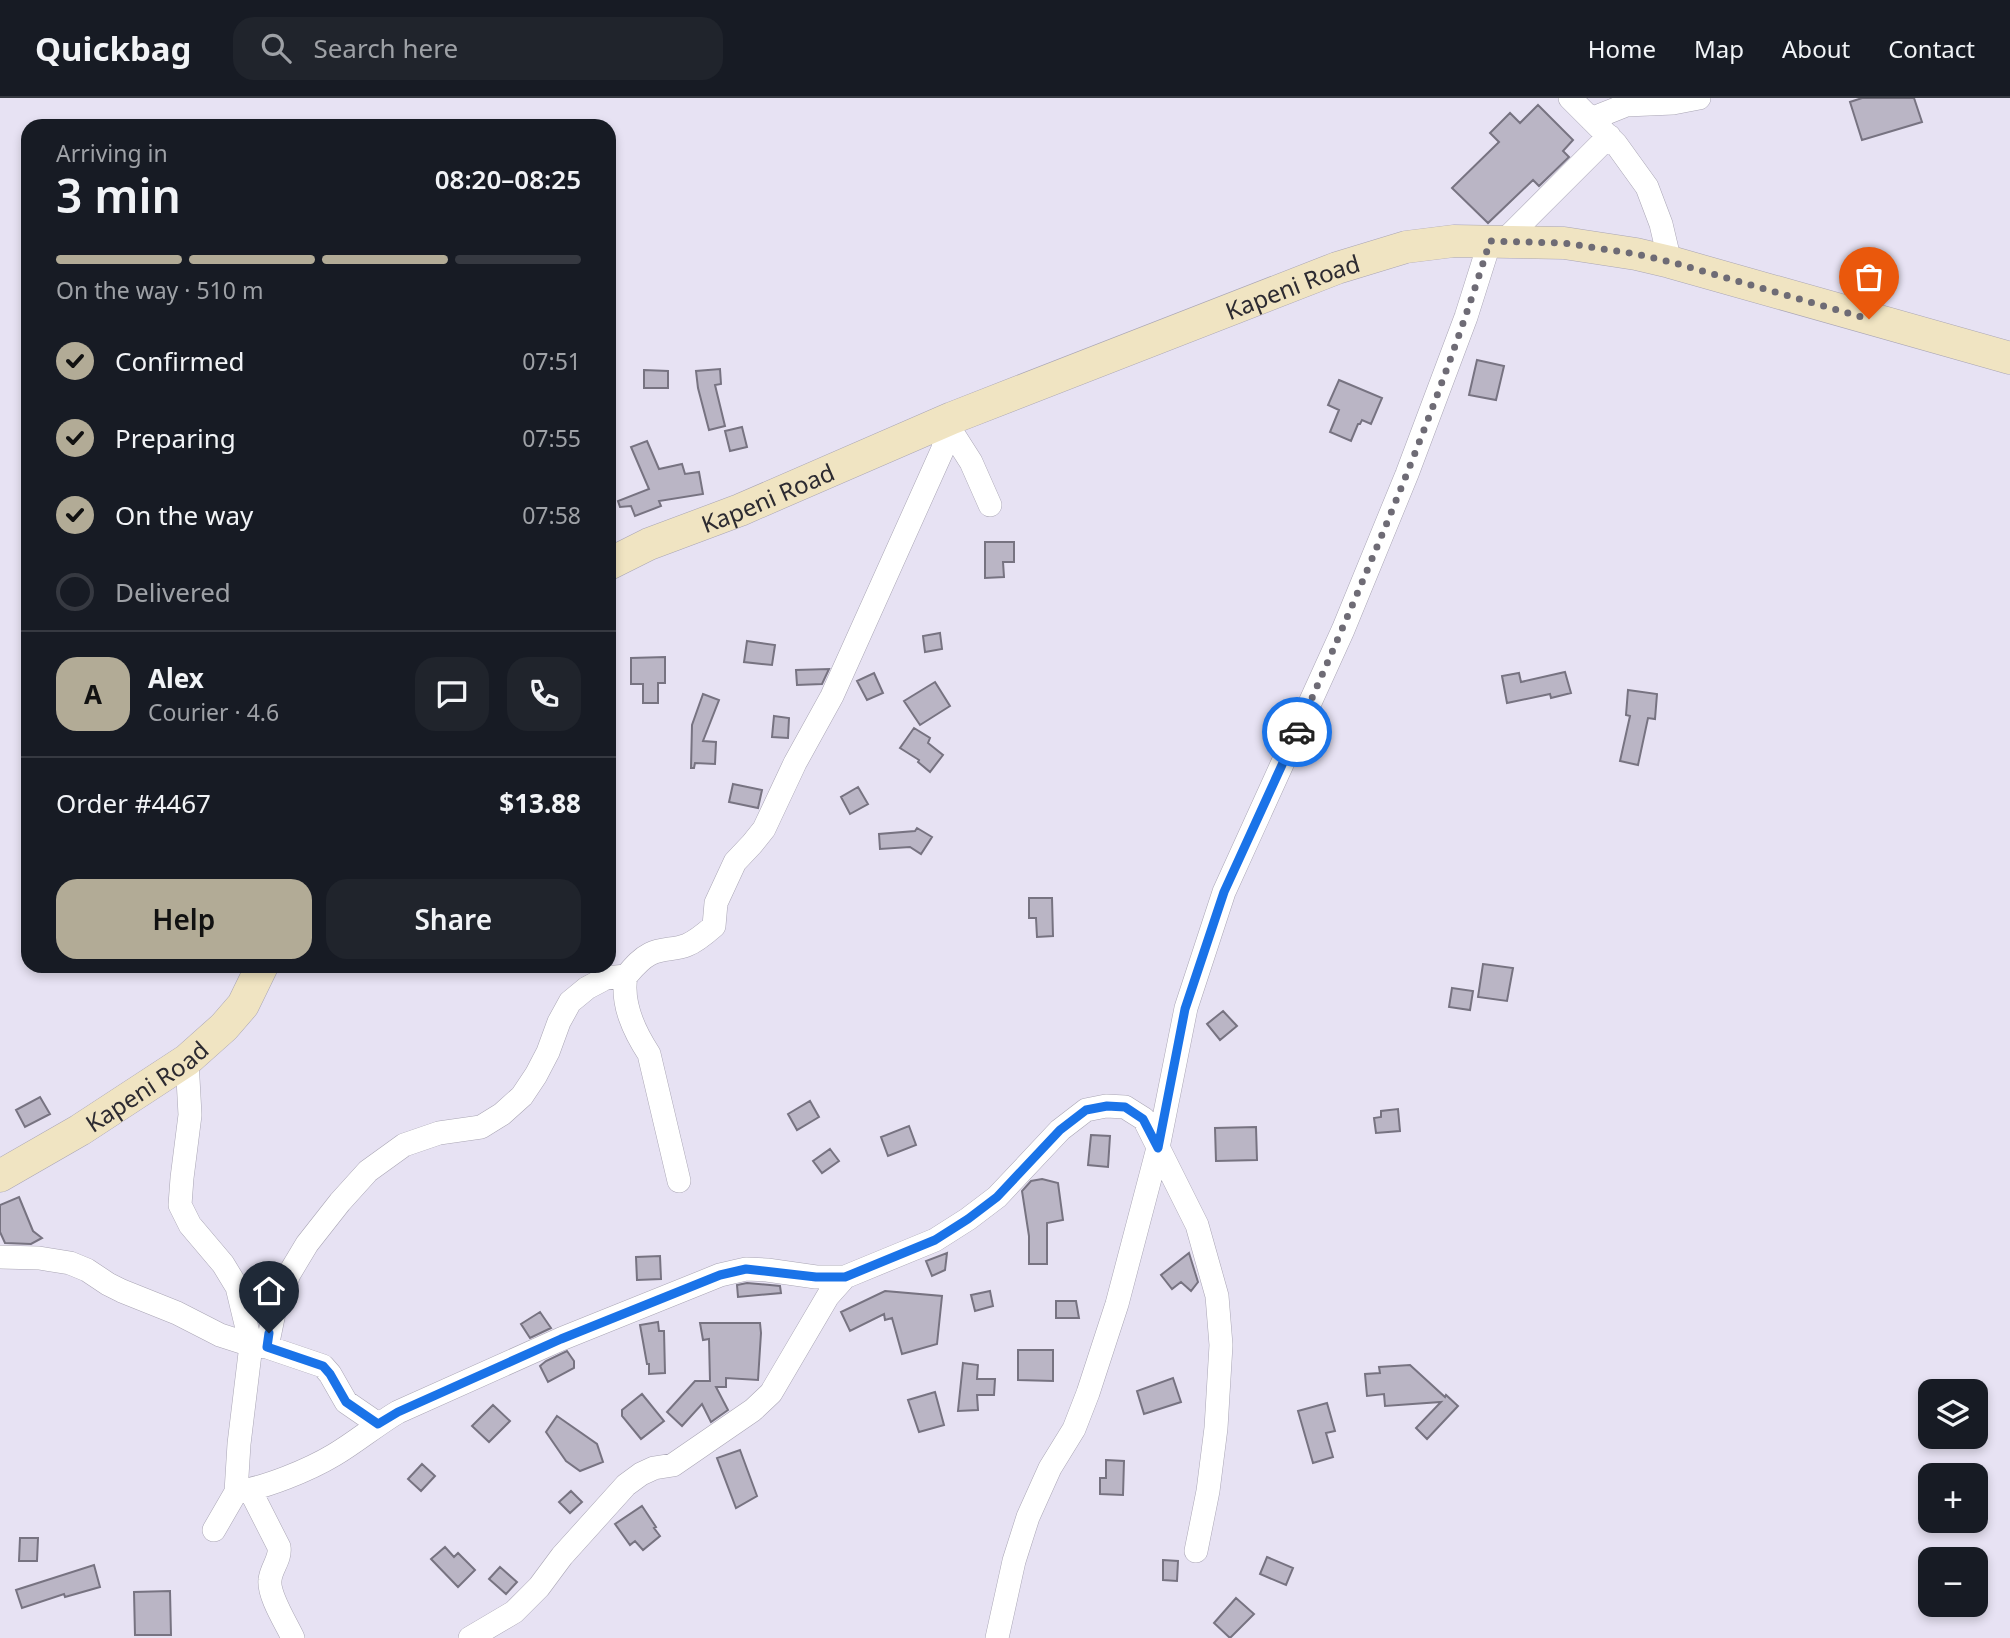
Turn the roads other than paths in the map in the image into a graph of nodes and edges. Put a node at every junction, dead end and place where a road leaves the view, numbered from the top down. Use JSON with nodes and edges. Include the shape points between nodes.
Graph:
{"nodes":[{"id":1,"x":1570,"y":98,"type":"edge"},
{"id":2,"x":1699,"y":98,"type":"edge"},
{"id":3,"x":1591,"y":119,"type":"junction"},
{"id":4,"x":1609,"y":136,"type":"junction"},
{"id":5,"x":1497,"y":241,"type":"junction"},
{"id":6,"x":1671,"y":262,"type":"junction"},
{"id":7,"x":2010,"y":358,"type":"edge"},
{"id":8,"x":950,"y":422,"type":"junction"},
{"id":9,"x":990,"y":505,"type":"dead end"},
{"id":10,"x":616,"y":560,"type":"edge"},
{"id":11,"x":259,"y":973,"type":"edge"},
{"id":12,"x":626,"y":976,"type":"junction"},
{"id":13,"x":187,"y":1060,"type":"junction"},
{"id":14,"x":1158,"y":1148,"type":"junction"},
{"id":15,"x":0,"y":1177,"type":"edge"},
{"id":16,"x":679,"y":1181,"type":"dead end"},
{"id":17,"x":0,"y":1257,"type":"edge"},
{"id":18,"x":845,"y":1277,"type":"junction"},
{"id":19,"x":259,"y":1346,"type":"junction"},
{"id":20,"x":378,"y":1424,"type":"junction"},
{"id":21,"x":243,"y":1491,"type":"junction"},
{"id":22,"x":214,"y":1530,"type":"dead end"},
{"id":23,"x":1196,"y":1551,"type":"dead end"},
{"id":24,"x":293,"y":1638,"type":"edge"},
{"id":25,"x":470,"y":1638,"type":"edge"},
{"id":26,"x":997,"y":1638,"type":"edge"}],
"edges":[{"from":1,"to":3,"type":"street"},
{"from":2,"to":3,"type":"street","via":[[1626,105]]},
{"from":3,"to":4,"type":"street"},
{"from":4,"to":5,"type":"street"},
{"from":4,"to":6,"type":"street","via":[[1647,187]]},
{"from":5,"to":6,"type":"main road","name":"Kapeni Road","via":[[1564,243]]},
{"from":5,"to":8,"type":"main road","name":"Kapeni Road","via":[[1406,247],[1337,268]]},
{"from":5,"to":14,"type":"street","via":[[1343,630],[1224,892],[1185,1009]]},
{"from":6,"to":7,"type":"main road","name":"Kapeni Road"},
{"from":8,"to":9,"type":"street"},
{"from":8,"to":10,"type":"main road","name":"Kapeni Road"},
{"from":8,"to":12,"type":"street","via":[[942,450],[832,696],[764,829],[735,862],[716,903],[714,926],[686,946],[649,954]]},
{"from":11,"to":13,"type":"main road","name":"Kapeni Road","via":[[243,1005]]},
{"from":12,"to":16,"type":"street","via":[[626,1004],[649,1054]]},
{"from":12,"to":19,"type":"street","via":[[606,978],[570,1002],[536,1075],[502,1114],[481,1127],[439,1133],[404,1145],[368,1171],[307,1244],[289,1274]]},
{"from":13,"to":15,"type":"main road","name":"Kapeni Road"},
{"from":13,"to":19,"type":"street","via":[[190,1115],[180,1205],[237,1287]]},
{"from":14,"to":18,"type":"street","via":[[1143,1119],[1125,1107],[1086,1110],[1060,1130],[997,1197],[968,1219],[935,1240]]},
{"from":14,"to":23,"type":"street","via":[[1197,1225],[1217,1296],[1221,1345],[1216,1428]]},
{"from":14,"to":26,"type":"street","via":[[1088,1394],[1028,1517]]},
{"from":17,"to":19,"type":"street","via":[[70,1263],[220,1335]]},
{"from":18,"to":20,"type":"street","via":[[746,1269],[720,1275],[561,1339]]},
{"from":18,"to":25,"type":"street","via":[[828,1296],[771,1393],[673,1465],[654,1468],[626,1485],[514,1612]]},
{"from":19,"to":20,"type":"street","via":[[323,1366],[346,1402]]},
{"from":19,"to":21,"type":"street","via":[[239,1444]]},
{"from":20,"to":21,"type":"street","via":[[319,1463]]},
{"from":21,"to":22,"type":"street"},
{"from":21,"to":24,"type":"street","via":[[279,1547],[270,1588]]}]}
